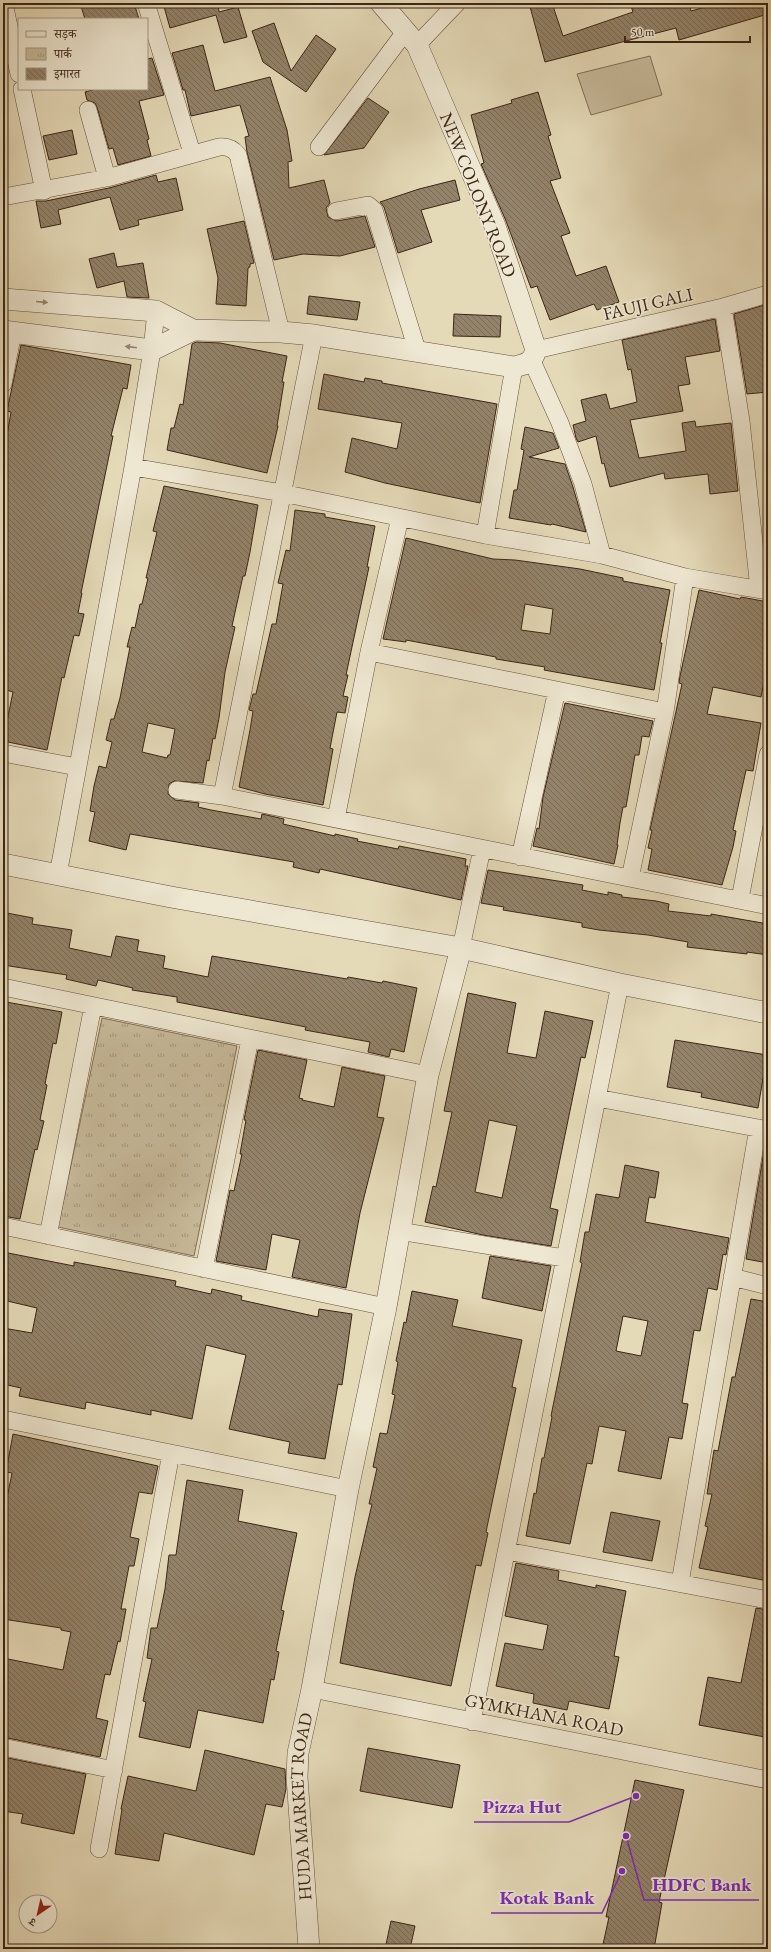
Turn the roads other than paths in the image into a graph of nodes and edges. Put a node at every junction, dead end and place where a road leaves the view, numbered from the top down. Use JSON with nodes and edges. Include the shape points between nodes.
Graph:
{"nodes":[{"id":1,"x":4,"y":3,"type":"edge"},
{"id":2,"x":146,"y":3,"type":"edge"},
{"id":3,"x":381,"y":3,"type":"edge"},
{"id":4,"x":457,"y":3,"type":"edge"},
{"id":5,"x":411,"y":39,"type":"junction"},
{"id":6,"x":18,"y":69,"type":"edge"},
{"id":7,"x":22,"y":90,"type":"edge"},
{"id":8,"x":88,"y":110,"type":"dead end"},
{"id":9,"x":319,"y":146,"type":"dead end"},
{"id":10,"x":192,"y":153,"type":"junction"},
{"id":11,"x":107,"y":178,"type":"junction"},
{"id":12,"x":44,"y":191,"type":"junction"},
{"id":13,"x":3,"y":197,"type":"edge"},
{"id":14,"x":336,"y":211,"type":"dead end"},
{"id":15,"x":768,"y":294,"type":"edge"},
{"id":16,"x":3,"y":298,"type":"edge"},
{"id":17,"x":722,"y":307,"type":"junction"},
{"id":18,"x":156,"y":311,"type":"junction"},
{"id":19,"x":193,"y":330,"type":"junction"},
{"id":20,"x":8,"y":332,"type":"edge"},
{"id":21,"x":281,"y":332,"type":"junction"},
{"id":22,"x":314,"y":335,"type":"junction"},
{"id":23,"x":152,"y":350,"type":"junction"},
{"id":24,"x":417,"y":350,"type":"junction"},
{"id":25,"x":527,"y":359,"type":"junction"},
{"id":26,"x":3,"y":384,"type":"edge"},
{"id":27,"x":133,"y":467,"type":"junction"},
{"id":28,"x":282,"y":493,"type":"junction"},
{"id":29,"x":400,"y":518,"type":"junction"},
{"id":30,"x":485,"y":535,"type":"junction"},
{"id":31,"x":602,"y":555,"type":"junction"},
{"id":32,"x":685,"y":577,"type":"junction"},
{"id":33,"x":763,"y":590,"type":"edge"},
{"id":34,"x":369,"y":652,"type":"junction"},
{"id":35,"x":557,"y":690,"type":"junction"},
{"id":36,"x":665,"y":712,"type":"junction"},
{"id":37,"x":3,"y":753,"type":"edge"},
{"id":38,"x":768,"y":754,"type":"edge"},
{"id":39,"x":77,"y":768,"type":"junction"},
{"id":40,"x":177,"y":790,"type":"dead end"},
{"id":41,"x":222,"y":796,"type":"junction"},
{"id":42,"x":336,"y":819,"type":"junction"},
{"id":43,"x":482,"y":849,"type":"junction"},
{"id":44,"x":520,"y":857,"type":"junction"},
{"id":45,"x":3,"y":864,"type":"edge"},
{"id":46,"x":58,"y":875,"type":"junction"},
{"id":47,"x":630,"y":878,"type":"junction"},
{"id":48,"x":740,"y":899,"type":"junction"},
{"id":49,"x":768,"y":906,"type":"edge"},
{"id":50,"x":461,"y":948,"type":"junction"},
{"id":51,"x":620,"y":984,"type":"junction"},
{"id":52,"x":3,"y":987,"type":"edge"},
{"id":53,"x":93,"y":1006,"type":"junction"},
{"id":54,"x":768,"y":1013,"type":"edge"},
{"id":55,"x":250,"y":1039,"type":"junction"},
{"id":56,"x":428,"y":1075,"type":"junction"},
{"id":57,"x":598,"y":1098,"type":"junction"},
{"id":58,"x":763,"y":1129,"type":"edge"},
{"id":59,"x":3,"y":1226,"type":"edge"},
{"id":60,"x":399,"y":1232,"type":"junction"},
{"id":61,"x":48,"y":1236,"type":"junction"},
{"id":62,"x":564,"y":1258,"type":"junction"},
{"id":63,"x":204,"y":1269,"type":"junction"},
{"id":64,"x":732,"y":1277,"type":"junction"},
{"id":65,"x":768,"y":1286,"type":"edge"},
{"id":66,"x":386,"y":1307,"type":"junction"},
{"id":67,"x":3,"y":1419,"type":"edge"},
{"id":68,"x":171,"y":1453,"type":"junction"},
{"id":69,"x":348,"y":1489,"type":"junction"},
{"id":70,"x":507,"y":1550,"type":"junction"},
{"id":71,"x":680,"y":1583,"type":"junction"},
{"id":72,"x":768,"y":1600,"type":"edge"},
{"id":73,"x":312,"y":1689,"type":"junction"},
{"id":74,"x":472,"y":1722,"type":"junction"},
{"id":75,"x":3,"y":1747,"type":"edge"},
{"id":76,"x":114,"y":1770,"type":"junction"},
{"id":77,"x":768,"y":1780,"type":"edge"},
{"id":78,"x":100,"y":1849,"type":"dead end"},
{"id":79,"x":308,"y":1949,"type":"edge"}],
"edges":[{"from":1,"to":6,"type":"street"},
{"from":2,"to":10,"type":"street"},
{"from":3,"to":5,"type":"street","name":"NEW COLONY ROAD"},
{"from":4,"to":5,"type":"street"},
{"from":5,"to":9,"type":"street"},
{"from":5,"to":25,"type":"street","name":"NEW COLONY ROAD","via":[[495,226]]},
{"from":7,"to":12,"type":"street"},
{"from":8,"to":11,"type":"street"},
{"from":10,"to":11,"type":"street"},
{"from":10,"to":21,"type":"street","via":[[226,146],[238,155]]},
{"from":11,"to":12,"type":"street"},
{"from":12,"to":13,"type":"street"},
{"from":14,"to":24,"type":"street","via":[[368,205],[374,210]]},
{"from":15,"to":17,"type":"street","name":"FAUJI GALI"},
{"from":16,"to":18,"type":"street","one_way":true},
{"from":17,"to":25,"type":"street","name":"FAUJI GALI"},
{"from":17,"to":33,"type":"street","via":[[741,421]]},
{"from":18,"to":19,"type":"street"},
{"from":18,"to":23,"type":"street"},
{"from":19,"to":21,"type":"street"},
{"from":19,"to":23,"type":"street"},
{"from":23,"to":20,"type":"street","one_way":true},
{"from":20,"to":26,"type":"street"},
{"from":21,"to":22,"type":"street"},
{"from":22,"to":24,"type":"street"},
{"from":22,"to":28,"type":"street"},
{"from":23,"to":27,"type":"street"},
{"from":24,"to":25,"type":"street"},
{"from":25,"to":30,"type":"street"},
{"from":25,"to":31,"type":"street","name":"NEW COLONY ROAD","via":[[560,423],[583,484]]},
{"from":27,"to":28,"type":"street"},
{"from":27,"to":39,"type":"street"},
{"from":28,"to":29,"type":"street"},
{"from":28,"to":41,"type":"street"},
{"from":29,"to":30,"type":"street"},
{"from":29,"to":34,"type":"street"},
{"from":30,"to":31,"type":"street"},
{"from":31,"to":32,"type":"street"},
{"from":32,"to":33,"type":"street"},
{"from":32,"to":36,"type":"street"},
{"from":34,"to":35,"type":"street"},
{"from":34,"to":42,"type":"street"},
{"from":35,"to":36,"type":"street"},
{"from":35,"to":44,"type":"street"},
{"from":36,"to":47,"type":"street"},
{"from":37,"to":39,"type":"street"},
{"from":38,"to":48,"type":"street"},
{"from":39,"to":46,"type":"street"},
{"from":40,"to":41,"type":"street"},
{"from":41,"to":42,"type":"street"},
{"from":42,"to":43,"type":"street"},
{"from":43,"to":44,"type":"street"},
{"from":43,"to":50,"type":"street"},
{"from":44,"to":47,"type":"street"},
{"from":45,"to":46,"type":"street"},
{"from":46,"to":50,"type":"street"},
{"from":47,"to":48,"type":"street"},
{"from":48,"to":49,"type":"street"},
{"from":50,"to":51,"type":"street"},
{"from":50,"to":56,"type":"street","name":"HUDA MARKET ROAD"},
{"from":51,"to":54,"type":"street"},
{"from":51,"to":57,"type":"street"},
{"from":52,"to":53,"type":"street"},
{"from":53,"to":55,"type":"street"},
{"from":53,"to":61,"type":"street"},
{"from":55,"to":56,"type":"street"},
{"from":55,"to":63,"type":"street"},
{"from":56,"to":60,"type":"street","name":"HUDA MARKET ROAD"},
{"from":57,"to":58,"type":"street"},
{"from":57,"to":62,"type":"street"},
{"from":58,"to":64,"type":"street"},
{"from":59,"to":61,"type":"street"},
{"from":60,"to":62,"type":"street"},
{"from":60,"to":66,"type":"street","name":"HUDA MARKET ROAD"},
{"from":61,"to":63,"type":"street"},
{"from":62,"to":70,"type":"street"},
{"from":63,"to":66,"type":"street"},
{"from":64,"to":65,"type":"street"},
{"from":64,"to":71,"type":"street"},
{"from":66,"to":69,"type":"street","name":"HUDA MARKET ROAD"},
{"from":67,"to":68,"type":"street"},
{"from":68,"to":69,"type":"street"},
{"from":68,"to":76,"type":"street"},
{"from":69,"to":73,"type":"street","name":"HUDA MARKET ROAD"},
{"from":70,"to":71,"type":"street"},
{"from":70,"to":74,"type":"street"},
{"from":71,"to":72,"type":"street"},
{"from":73,"to":74,"type":"street","name":"GYMKHANA ROAD"},
{"from":73,"to":79,"type":"street","name":"HUDA MARKET ROAD","via":[[298,1753],[297,1776]]},
{"from":74,"to":77,"type":"street","name":"GYMKHANA ROAD"},
{"from":75,"to":76,"type":"street"},
{"from":76,"to":78,"type":"street"}]}
